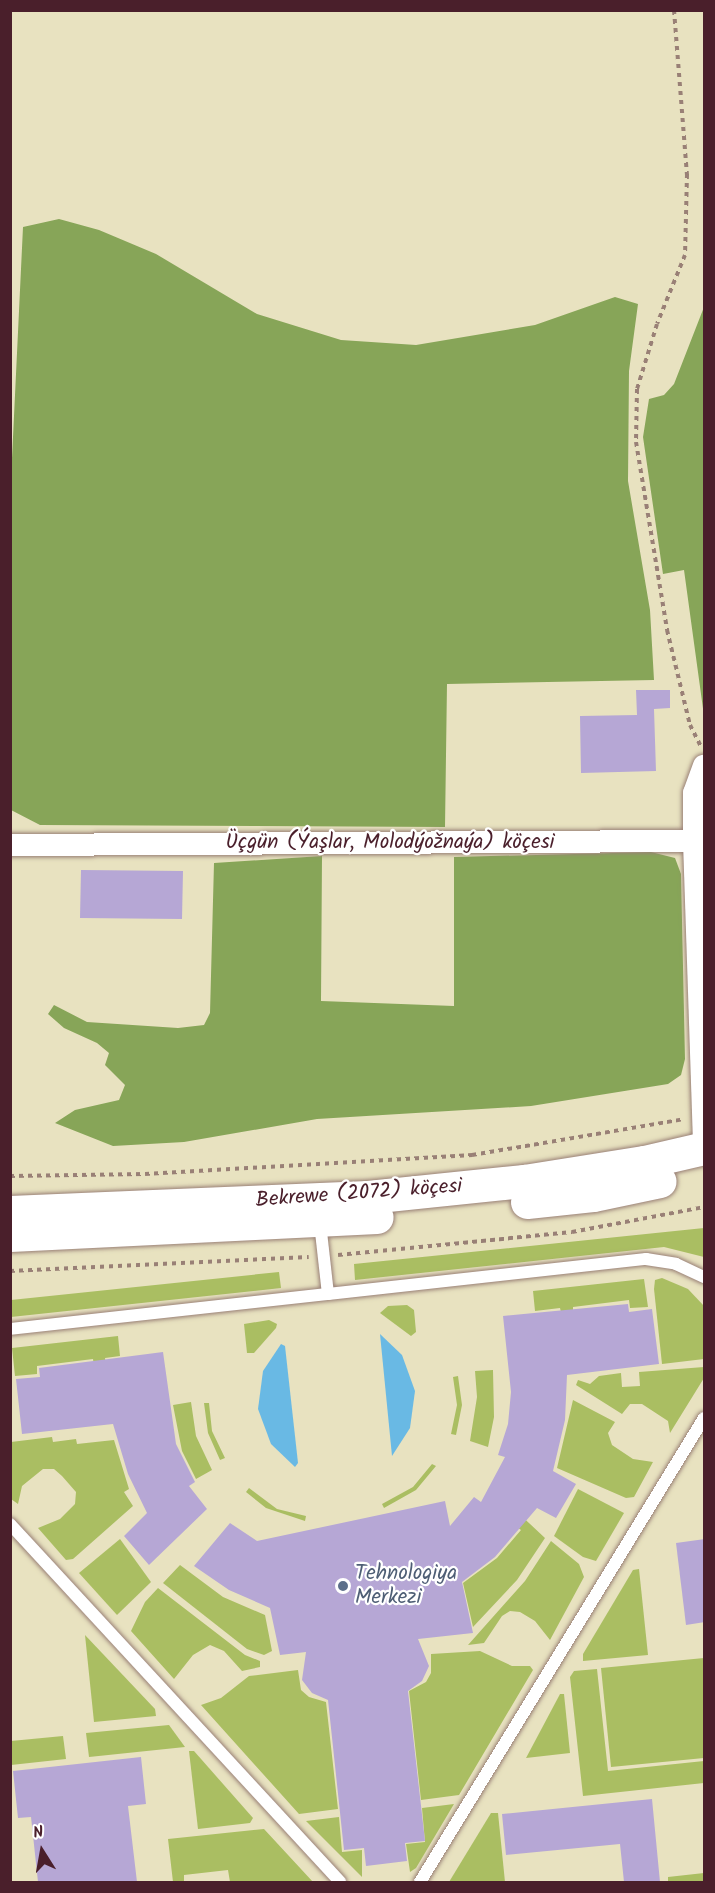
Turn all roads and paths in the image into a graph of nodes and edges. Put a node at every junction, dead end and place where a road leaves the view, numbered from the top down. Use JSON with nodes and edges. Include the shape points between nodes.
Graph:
{"nodes":[{"id":1,"x":674,"y":10,"type":"edge"},
{"id":2,"x":705,"y":753,"type":"edge"},
{"id":3,"x":705,"y":766,"type":"edge"},
{"id":4,"x":694,"y":841,"type":"junction"},
{"id":5,"x":10,"y":845,"type":"edge"},
{"id":6,"x":704,"y":1126,"type":"edge"},
{"id":7,"x":705,"y":1148,"type":"edge"},
{"id":8,"x":705,"y":1172,"type":"edge"},
{"id":9,"x":10,"y":1176,"type":"edge"},
{"id":10,"x":705,"y":1207,"type":"edge"},
{"id":11,"x":10,"y":1212,"type":"edge"},
{"id":12,"x":320,"y":1223,"type":"junction"},
{"id":13,"x":10,"y":1235,"type":"edge"},
{"id":14,"x":324,"y":1256,"type":"junction"},
{"id":15,"x":10,"y":1270,"type":"edge"},
{"id":16,"x":705,"y":1277,"type":"edge"},
{"id":17,"x":328,"y":1294,"type":"junction"},
{"id":18,"x":10,"y":1329,"type":"edge"},
{"id":19,"x":705,"y":1418,"type":"edge"},
{"id":20,"x":10,"y":1524,"type":"edge"},
{"id":21,"x":340,"y":1882,"type":"edge"},
{"id":22,"x":420,"y":1882,"type":"edge"}],
"edges":[{"from":1,"to":2,"type":"path","via":[[687,174],[685,255],[657,324],[637,389],[636,442],[667,630],[690,725]]},
{"from":3,"to":4,"type":"street","via":[[694,793]]},
{"from":4,"to":5,"type":"street","name":"Üçgün (Ýaşlar, Molodýožnaýa) köçesi"},
{"from":4,"to":6,"type":"street"},
{"from":6,"to":9,"type":"path","via":[[472,1155],[145,1174]]},
{"from":7,"to":11,"type":"main road","name":"Bekrewe (2072) köçesi","via":[[524,1181],[368,1197]]},
{"from":8,"to":12,"type":"main road","name":"Bekrewe (2072) köçesi","via":[[593,1195]]},
{"from":10,"to":14,"type":"path","via":[[572,1232]]},
{"from":12,"to":13,"type":"main road","name":"Bekrewe (2072) köçesi"},
{"from":12,"to":14,"type":"lane"},
{"from":14,"to":15,"type":"path"},
{"from":14,"to":17,"type":"lane"},
{"from":16,"to":17,"type":"lane","via":[[676,1264],[646,1259]]},
{"from":17,"to":18,"type":"lane"},
{"from":19,"to":22,"type":"lane"},
{"from":20,"to":21,"type":"lane"}]}
